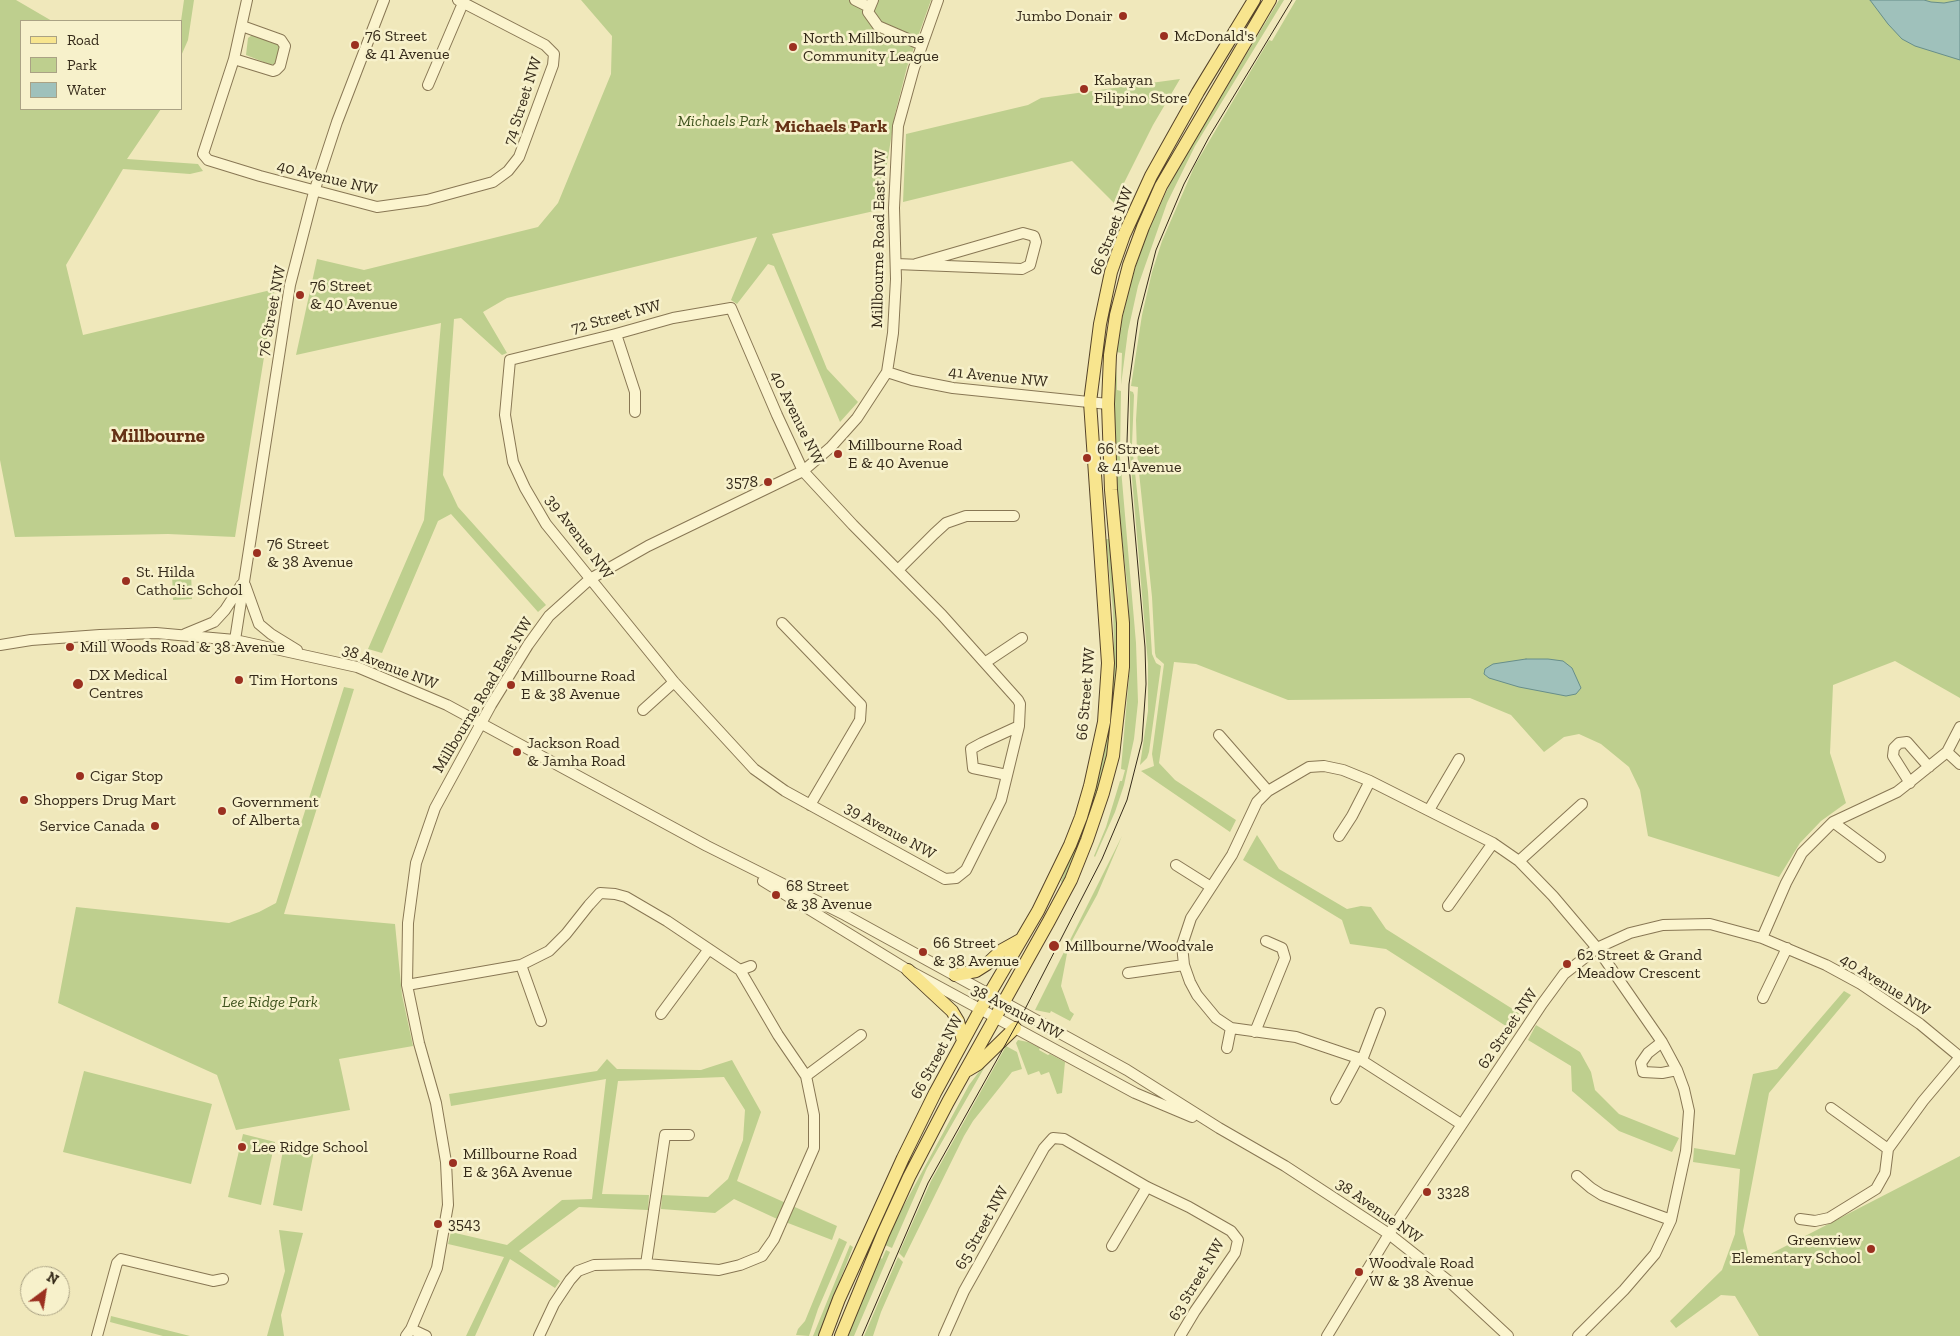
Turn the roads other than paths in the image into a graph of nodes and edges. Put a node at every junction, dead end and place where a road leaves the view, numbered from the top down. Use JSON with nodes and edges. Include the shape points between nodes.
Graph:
{"nodes":[{"id":1,"x":247,"y":0,"type":"edge"},
{"id":2,"x":384,"y":0,"type":"edge"},
{"id":3,"x":855,"y":0,"type":"edge"},
{"id":4,"x":938,"y":0,"type":"edge"},
{"id":5,"x":1254,"y":0,"type":"edge"},
{"id":6,"x":1270,"y":0,"type":"edge"},
{"id":7,"x":461,"y":1,"type":"edge"},
{"id":8,"x":871,"y":4,"type":"edge"},
{"id":9,"x":242,"y":26,"type":"junction"},
{"id":10,"x":922,"y":45,"type":"junction"},
{"id":11,"x":234,"y":59,"type":"junction"},
{"id":12,"x":428,"y":85,"type":"dead end"},
{"id":13,"x":520,"y":157,"type":"joint"},
{"id":14,"x":314,"y":192,"type":"junction"},
{"id":15,"x":896,"y":264,"type":"junction"},
{"id":16,"x":916,"y":264,"type":"junction"},
{"id":17,"x":731,"y":308,"type":"joint"},
{"id":18,"x":616,"y":334,"type":"junction"},
{"id":19,"x":510,"y":360,"type":"joint"},
{"id":20,"x":887,"y":372,"type":"junction"},
{"id":21,"x":1090,"y":402,"type":"junction"},
{"id":22,"x":1108,"y":404,"type":"junction"},
{"id":23,"x":635,"y":412,"type":"dead end"},
{"id":24,"x":803,"y":472,"type":"junction"},
{"id":25,"x":1014,"y":516,"type":"dead end"},
{"id":26,"x":898,"y":570,"type":"junction"},
{"id":27,"x":590,"y":579,"type":"junction"},
{"id":28,"x":244,"y":581,"type":"junction"},
{"id":29,"x":782,"y":622,"type":"dead end"},
{"id":30,"x":182,"y":636,"type":"junction"},
{"id":31,"x":1022,"y":638,"type":"dead end"},
{"id":32,"x":235,"y":640,"type":"junction"},
{"id":33,"x":0,"y":645,"type":"edge"},
{"id":34,"x":302,"y":654,"type":"junction"},
{"id":35,"x":986,"y":662,"type":"junction"},
{"id":36,"x":674,"y":682,"type":"junction"},
{"id":37,"x":643,"y":710,"type":"dead end"},
{"id":38,"x":481,"y":722,"type":"junction"},
{"id":39,"x":1019,"y":726,"type":"junction"},
{"id":40,"x":1960,"y":727,"type":"edge"},
{"id":41,"x":1219,"y":735,"type":"dead end"},
{"id":42,"x":1947,"y":752,"type":"junction"},
{"id":43,"x":1459,"y":759,"type":"dead end"},
{"id":44,"x":1960,"y":764,"type":"edge"},
{"id":45,"x":1929,"y":767,"type":"junction"},
{"id":46,"x":1007,"y":775,"type":"junction"},
{"id":47,"x":1370,"y":781,"type":"junction"},
{"id":48,"x":1910,"y":783,"type":"junction"},
{"id":49,"x":1268,"y":791,"type":"junction"},
{"id":50,"x":1582,"y":804,"type":"dead end"},
{"id":51,"x":810,"y":805,"type":"junction"},
{"id":52,"x":1429,"y":810,"type":"junction"},
{"id":53,"x":1833,"y":822,"type":"junction"},
{"id":54,"x":1339,"y":836,"type":"dead end"},
{"id":55,"x":1493,"y":843,"type":"junction"},
{"id":56,"x":707,"y":846,"type":"junction"},
{"id":57,"x":1880,"y":857,"type":"dead end"},
{"id":58,"x":1519,"y":861,"type":"junction"},
{"id":59,"x":1176,"y":865,"type":"dead end"},
{"id":60,"x":1211,"y":888,"type":"junction"},
{"id":61,"x":1448,"y":906,"type":"dead end"},
{"id":62,"x":1710,"y":924,"type":"joint"},
{"id":63,"x":1762,"y":938,"type":"junction"},
{"id":64,"x":1020,"y":940,"type":"junction"},
{"id":65,"x":1266,"y":940,"type":"dead end"},
{"id":66,"x":1597,"y":948,"type":"junction"},
{"id":67,"x":1787,"y":948,"type":"junction"},
{"id":68,"x":709,"y":949,"type":"junction"},
{"id":69,"x":521,"y":965,"type":"junction"},
{"id":70,"x":1184,"y":965,"type":"junction"},
{"id":71,"x":752,"y":966,"type":"dead end"},
{"id":72,"x":740,"y":970,"type":"junction"},
{"id":73,"x":908,"y":970,"type":"junction"},
{"id":74,"x":1128,"y":973,"type":"dead end"},
{"id":75,"x":955,"y":975,"type":"junction"},
{"id":76,"x":406,"y":985,"type":"junction"},
{"id":77,"x":990,"y":994,"type":"junction"},
{"id":78,"x":1763,"y":998,"type":"dead end"},
{"id":79,"x":1004,"y":1002,"type":"junction"},
{"id":80,"x":980,"y":1010,"type":"junction"},
{"id":81,"x":1380,"y":1013,"type":"dead end"},
{"id":82,"x":660,"y":1014,"type":"dead end"},
{"id":83,"x":996,"y":1017,"type":"junction"},
{"id":84,"x":541,"y":1021,"type":"dead end"},
{"id":85,"x":1015,"y":1028,"type":"junction"},
{"id":86,"x":1231,"y":1028,"type":"junction"},
{"id":87,"x":1255,"y":1032,"type":"junction"},
{"id":88,"x":861,"y":1035,"type":"dead end"},
{"id":89,"x":964,"y":1041,"type":"junction"},
{"id":90,"x":1662,"y":1042,"type":"junction"},
{"id":91,"x":1227,"y":1048,"type":"dead end"},
{"id":92,"x":1960,"y":1057,"type":"edge"},
{"id":93,"x":1360,"y":1059,"type":"junction"},
{"id":94,"x":1677,"y":1070,"type":"junction"},
{"id":95,"x":966,"y":1071,"type":"junction"},
{"id":96,"x":806,"y":1076,"type":"junction"},
{"id":97,"x":1336,"y":1098,"type":"dead end"},
{"id":98,"x":1831,"y":1108,"type":"dead end"},
{"id":99,"x":1461,"y":1124,"type":"junction"},
{"id":100,"x":1218,"y":1128,"type":"junction"},
{"id":101,"x":688,"y":1135,"type":"dead end"},
{"id":102,"x":1888,"y":1149,"type":"junction"},
{"id":103,"x":1577,"y":1176,"type":"dead end"},
{"id":104,"x":1147,"y":1186,"type":"junction"},
{"id":105,"x":1800,"y":1219,"type":"dead end"},
{"id":106,"x":1671,"y":1220,"type":"junction"},
{"id":107,"x":1389,"y":1234,"type":"junction"},
{"id":108,"x":1112,"y":1246,"type":"dead end"},
{"id":109,"x":646,"y":1264,"type":"junction"},
{"id":110,"x":223,"y":1279,"type":"dead end"},
{"id":111,"x":409,"y":1332,"type":"edge"},
{"id":112,"x":97,"y":1336,"type":"edge"},
{"id":113,"x":426,"y":1336,"type":"edge"},
{"id":114,"x":539,"y":1336,"type":"edge"},
{"id":115,"x":825,"y":1336,"type":"edge"},
{"id":116,"x":841,"y":1336,"type":"edge"},
{"id":117,"x":944,"y":1336,"type":"edge"},
{"id":118,"x":1180,"y":1336,"type":"edge"},
{"id":119,"x":1327,"y":1336,"type":"edge"},
{"id":120,"x":1508,"y":1336,"type":"edge"},
{"id":121,"x":1578,"y":1336,"type":"edge"}],
"edges":[{"from":1,"to":9,"type":"street"},
{"from":2,"to":14,"type":"street","name":"76 Street NW"},
{"from":3,"to":8,"type":"street"},
{"from":4,"to":10,"type":"street","name":"Millbourne Road East NW"},
{"from":5,"to":21,"type":"main road","name":"66 Street NW","via":[[1151,176],[1124,235],[1106,294]]},
{"from":6,"to":22,"type":"main road","name":"66 Street NW","via":[[1166,178],[1143,227],[1116,315]]},
{"from":7,"to":12,"type":"street"},
{"from":7,"to":13,"type":"street","name":"74 Street NW","via":[[544,45],[554,54],[554,65]]},
{"from":8,"to":10,"type":"street","via":[[868,12],[878,26]]},
{"from":9,"to":11,"type":"street"},
{"from":9,"to":11,"type":"street","via":[[280,40],[285,46],[280,66],[273,71]]},
{"from":10,"to":15,"type":"street","name":"Millbourne Road East NW","via":[[898,126],[894,208]]},
{"from":11,"to":14,"type":"street","name":"40 Avenue NW","via":[[203,154],[208,160]]},
{"from":13,"to":14,"type":"street","name":"40 Avenue NW","via":[[493,182],[427,200],[377,207]]},
{"from":14,"to":28,"type":"street","name":"76 Street NW","via":[[290,285]]},
{"from":15,"to":16,"type":"street"},
{"from":15,"to":20,"type":"street","name":"Millbourne Road East NW","via":[[893,333]]},
{"from":16,"to":16,"type":"street","via":[[1022,269],[1030,265],[1036,242],[1034,236],[1023,233]]},
{"from":17,"to":18,"type":"street","name":"72 Street NW","via":[[673,318]]},
{"from":17,"to":24,"type":"street","name":"40 Avenue NW"},
{"from":18,"to":19,"type":"street","name":"72 Street NW"},
{"from":18,"to":23,"type":"street","via":[[635,392]]},
{"from":19,"to":27,"type":"street","name":"39 Avenue NW","via":[[505,415],[513,462],[546,524]]},
{"from":20,"to":21,"type":"street","name":"41 Avenue NW","via":[[953,388]]},
{"from":20,"to":24,"type":"street","name":"Millbourne Road East NW","via":[[857,418]]},
{"from":21,"to":22,"type":"street","name":"41 Avenue NW"},
{"from":21,"to":64,"type":"main road","name":"66 Street NW","via":[[1108,663],[1104,722],[1079,824],[1056,876]]},
{"from":22,"to":79,"type":"main road","name":"66 Street NW","via":[[1112,499],[1123,623],[1123,667],[1113,756],[1093,823],[1070,880]]},
{"from":24,"to":26,"type":"street","name":"40 Avenue NW"},
{"from":24,"to":27,"type":"street","name":"Millbourne Road East NW","via":[[648,546]]},
{"from":25,"to":26,"type":"street","via":[[966,516],[946,524]]},
{"from":26,"to":35,"type":"street","name":"40 Avenue NW"},
{"from":27,"to":36,"type":"street","name":"39 Avenue NW"},
{"from":27,"to":38,"type":"street","name":"Millbourne Road East NW","via":[[549,616],[528,644]]},
{"from":28,"to":30,"type":"street","via":[[214,622]]},
{"from":28,"to":32,"type":"street","name":"76 Street NW"},
{"from":28,"to":34,"type":"street","via":[[260,624]]},
{"from":29,"to":51,"type":"street","via":[[861,705],[860,720]]},
{"from":30,"to":32,"type":"street","name":"38 Avenue NW"},
{"from":30,"to":33,"type":"street","name":"38 Avenue NW","via":[[156,633],[100,635]]},
{"from":31,"to":35,"type":"street"},
{"from":32,"to":34,"type":"street","name":"38 Avenue NW"},
{"from":34,"to":38,"type":"street","name":"38 Avenue NW","via":[[368,672]]},
{"from":35,"to":39,"type":"street","name":"40 Avenue NW","via":[[1016,695],[1020,704]]},
{"from":36,"to":37,"type":"street"},
{"from":36,"to":51,"type":"street","name":"39 Avenue NW","via":[[754,769]]},
{"from":38,"to":56,"type":"street","name":"38 Avenue NW"},
{"from":38,"to":76,"type":"street","name":"Millbourne Road East NW","via":[[442,792],[416,863],[408,923]]},
{"from":39,"to":46,"type":"street"},
{"from":39,"to":46,"type":"street","via":[[971,749],[973,768]]},
{"from":40,"to":42,"type":"street"},
{"from":41,"to":49,"type":"street"},
{"from":42,"to":44,"type":"street"},
{"from":42,"to":45,"type":"street"},
{"from":43,"to":52,"type":"street"},
{"from":45,"to":48,"type":"street"},
{"from":45,"to":48,"type":"street","via":[[1907,742],[1898,743],[1894,756]]},
{"from":46,"to":51,"type":"street","name":"39 Avenue NW","via":[[1001,800],[966,870],[956,878],[946,879]]},
{"from":47,"to":49,"type":"street","via":[[1343,770],[1309,767]]},
{"from":47,"to":52,"type":"street"},
{"from":47,"to":54,"type":"street"},
{"from":48,"to":53,"type":"street"},
{"from":49,"to":60,"type":"street","via":[[1257,802],[1232,856]]},
{"from":50,"to":58,"type":"street"},
{"from":52,"to":55,"type":"street"},
{"from":53,"to":57,"type":"street"},
{"from":53,"to":63,"type":"street","via":[[1802,853]]},
{"from":55,"to":58,"type":"street"},
{"from":55,"to":61,"type":"street"},
{"from":56,"to":73,"type":"street","name":"38 Avenue NW"},
{"from":56,"to":75,"type":"street","name":"38 Avenue NW"},
{"from":58,"to":66,"type":"street"},
{"from":59,"to":60,"type":"street"},
{"from":60,"to":70,"type":"street","via":[[1190,918],[1182,945]]},
{"from":62,"to":63,"type":"street","name":"40 Avenue NW"},
{"from":62,"to":66,"type":"street","name":"62 Street NW","via":[[1663,925],[1630,933]]},
{"from":63,"to":67,"type":"street","name":"40 Avenue NW"},
{"from":64,"to":75,"type":"main road","via":[[976,971]]},
{"from":64,"to":77,"type":"main road","name":"66 Street NW"},
{"from":65,"to":87,"type":"street","via":[[1282,948],[1285,958]]},
{"from":66,"to":90,"type":"street"},
{"from":66,"to":99,"type":"street","name":"62 Street NW","via":[[1564,974]]},
{"from":67,"to":78,"type":"street"},
{"from":67,"to":92,"type":"street","name":"40 Avenue NW","via":[[1861,984],[1920,1024]]},
{"from":68,"to":69,"type":"street","via":[[626,897],[600,893],[549,951]]},
{"from":68,"to":72,"type":"street"},
{"from":68,"to":82,"type":"street"},
{"from":69,"to":76,"type":"street"},
{"from":69,"to":84,"type":"street"},
{"from":70,"to":74,"type":"street"},
{"from":70,"to":86,"type":"street","via":[[1198,995],[1216,1018]]},
{"from":71,"to":72,"type":"street"},
{"from":72,"to":96,"type":"street"},
{"from":73,"to":80,"type":"street","name":"38 Avenue NW"},
{"from":73,"to":89,"type":"main road","via":[[952,1011]]},
{"from":75,"to":77,"type":"street","name":"38 Avenue NW"},
{"from":76,"to":111,"type":"street","name":"Millbourne Road East NW","via":[[436,1103],[446,1162],[448,1205],[437,1268]]},
{"from":77,"to":79,"type":"street","name":"38 Avenue NW"},
{"from":77,"to":80,"type":"main road","name":"66 Street NW"},
{"from":79,"to":83,"type":"main road","name":"66 Street NW"},
{"from":79,"to":100,"type":"street","name":"38 Avenue NW","via":[[1127,1070]]},
{"from":80,"to":83,"type":"street","name":"38 Avenue NW"},
{"from":80,"to":89,"type":"main road","name":"66 Street NW"},
{"from":81,"to":93,"type":"street"},
{"from":83,"to":85,"type":"street","name":"38 Avenue NW"},
{"from":83,"to":95,"type":"main road","name":"66 Street NW"},
{"from":85,"to":95,"type":"main road","via":[[978,1064]]},
{"from":85,"to":100,"type":"street","name":"38 Avenue NW","via":[[1135,1093]]},
{"from":86,"to":87,"type":"street"},
{"from":86,"to":91,"type":"street"},
{"from":87,"to":93,"type":"street","via":[[1296,1037]]},
{"from":88,"to":96,"type":"street"},
{"from":89,"to":115,"type":"main road","name":"66 Street NW","via":[[899,1166]]},
{"from":90,"to":94,"type":"street"},
{"from":90,"to":94,"type":"street","via":[[1641,1063],[1642,1072]]},
{"from":92,"to":102,"type":"street","name":"40 Avenue NW","via":[[1922,1101]]},
{"from":93,"to":97,"type":"street"},
{"from":93,"to":99,"type":"street"},
{"from":94,"to":106,"type":"street","via":[[1688,1111],[1686,1151]]},
{"from":95,"to":116,"type":"main road","name":"66 Street NW","via":[[883,1234]]},
{"from":96,"to":109,"type":"street","via":[[814,1115],[814,1148],[774,1239],[762,1256],[719,1270]]},
{"from":98,"to":102,"type":"street"},
{"from":99,"to":107,"type":"street","name":"62 Street NW"},
{"from":100,"to":107,"type":"street","name":"38 Avenue NW","via":[[1285,1166]]},
{"from":101,"to":109,"type":"street","via":[[664,1135]]},
{"from":102,"to":105,"type":"street","name":"40 Avenue NW","via":[[1885,1173],[1876,1189],[1829,1218],[1815,1221]]},
{"from":103,"to":106,"type":"street","via":[[1602,1196]]},
{"from":104,"to":108,"type":"street"},
{"from":104,"to":117,"type":"street","name":"65 Street NW","via":[[1064,1139],[1052,1138],[964,1291]]},
{"from":104,"to":118,"type":"street","name":"63 Street NW","via":[[1231,1231],[1238,1240],[1235,1252]]},
{"from":106,"to":121,"type":"street","via":[[1655,1254]]},
{"from":107,"to":119,"type":"street","name":"62 Street NW"},
{"from":107,"to":120,"type":"street","name":"38 Avenue NW","via":[[1452,1283]]},
{"from":109,"to":114,"type":"street","via":[[594,1266],[578,1271],[562,1289]]},
{"from":110,"to":112,"type":"street","via":[[213,1281],[121,1260],[117,1263]]},
{"from":111,"to":113,"type":"street"}]}
